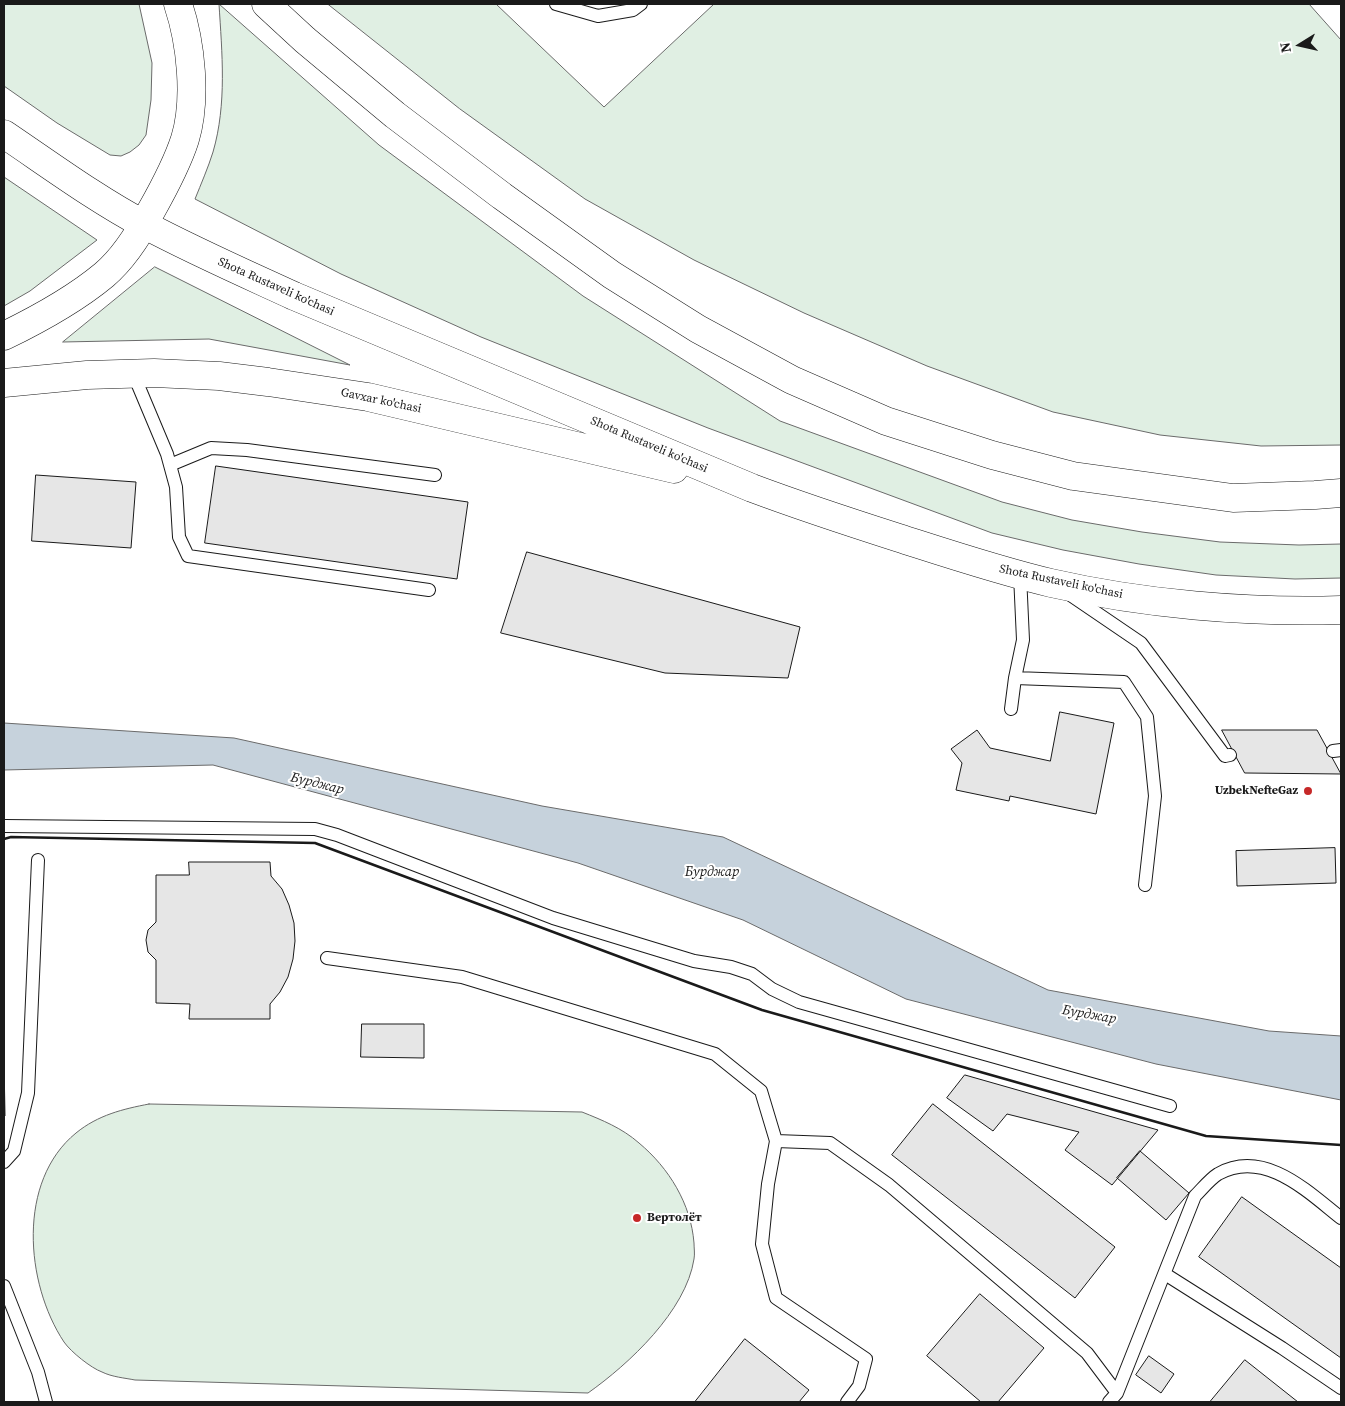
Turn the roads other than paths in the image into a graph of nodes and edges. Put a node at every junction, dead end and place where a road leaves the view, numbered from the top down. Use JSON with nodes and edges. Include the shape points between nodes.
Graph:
{"nodes":[{"id":1,"x":178,"y":4,"type":"edge"},
{"id":2,"x":266,"y":4,"type":"edge"},
{"id":3,"x":556,"y":4,"type":"edge"},
{"id":4,"x":641,"y":4,"type":"edge"},
{"id":5,"x":4,"y":134,"type":"edge"},
{"id":6,"x":144,"y":224,"type":"junction"},
{"id":7,"x":4,"y":336,"type":"edge"},
{"id":8,"x":132,"y":373,"type":"junction"},
{"id":9,"x":4,"y":383,"type":"edge"},
{"id":10,"x":170,"y":465,"type":"junction"},
{"id":11,"x":435,"y":475,"type":"dead end"},
{"id":12,"x":752,"y":488,"type":"junction"},
{"id":13,"x":1341,"y":493,"type":"edge"},
{"id":14,"x":1020,"y":574,"type":"junction"},
{"id":15,"x":1052,"y":583,"type":"junction"},
{"id":16,"x":429,"y":590,"type":"dead end"},
{"id":17,"x":1341,"y":610,"type":"edge"},
{"id":18,"x":1015,"y":678,"type":"junction"},
{"id":19,"x":1011,"y":709,"type":"dead end"},
{"id":20,"x":1230,"y":755,"type":"dead end"},
{"id":21,"x":4,"y":826,"type":"edge"},
{"id":22,"x":38,"y":860,"type":"dead end"},
{"id":23,"x":1145,"y":885,"type":"dead end"},
{"id":24,"x":328,"y":958,"type":"dead end"},
{"id":25,"x":1170,"y":1106,"type":"dead end"},
{"id":26,"x":776,"y":1141,"type":"junction"},
{"id":27,"x":4,"y":1162,"type":"edge"},
{"id":28,"x":1341,"y":1218,"type":"edge"},
{"id":29,"x":1165,"y":1274,"type":"junction"},
{"id":30,"x":4,"y":1286,"type":"edge"},
{"id":31,"x":1341,"y":1388,"type":"edge"},
{"id":32,"x":1113,"y":1397,"type":"edge"},
{"id":33,"x":46,"y":1402,"type":"edge"},
{"id":34,"x":846,"y":1402,"type":"edge"}],
"edges":[{"from":1,"to":6,"type":"main road","via":[[190,64],[191,104],[185,138],[167,183]]},
{"from":2,"to":13,"type":"main road","via":[[395,115],[612,275],[698,329],[792,380],[886,421],[992,455],[1073,476],[1233,498]]},
{"from":3,"to":4,"type":"lane","via":[[598,16],[633,10]]},
{"from":5,"to":6,"type":"main road","name":"Shota Rustaveli ko'chasi"},
{"from":6,"to":7,"type":"main road","via":[[105,274],[63,305]]},
{"from":6,"to":12,"type":"main road","name":"Shota Rustaveli ko'chasi","via":[[294,296]]},
{"from":8,"to":9,"type":"main road","name":"Gavxar ko'chasi"},
{"from":8,"to":10,"type":"lane"},
{"from":8,"to":12,"type":"main road","name":"Gavxar ko'chasi","via":[[219,376],[368,397]]},
{"from":10,"to":11,"type":"lane","via":[[211,448]]},
{"from":10,"to":16,"type":"lane","via":[[176,487],[179,537],[188,556]]},
{"from":12,"to":14,"type":"main road","name":"Shota Rustaveli ko'chasi","via":[[971,561]]},
{"from":14,"to":15,"type":"main road","name":"Shota Rustaveli ko'chasi"},
{"from":14,"to":18,"type":"lane","via":[[1023,640]]},
{"from":15,"to":17,"type":"main road","name":"Shota Rustaveli ko'chasi","via":[[1140,599],[1229,608]]},
{"from":15,"to":20,"type":"lane","via":[[1141,643],[1225,756]]},
{"from":18,"to":19,"type":"lane"},
{"from":18,"to":23,"type":"lane","via":[[1124,682],[1147,717],[1155,796]]},
{"from":21,"to":25,"type":"lane","via":[[315,829],[553,918],[694,961],[752,974],[772,989],[799,1002]]},
{"from":22,"to":27,"type":"lane","via":[[28,1092],[14,1151]]},
{"from":24,"to":26,"type":"lane","via":[[462,977],[715,1054],[761,1091]]},
{"from":26,"to":32,"type":"lane","via":[[830,1143],[889,1185],[1087,1353]]},
{"from":26,"to":34,"type":"lane","via":[[762,1244],[776,1298],[866,1359],[859,1386]]},
{"from":28,"to":29,"type":"lane","via":[[1294,1181],[1262,1167],[1239,1167],[1218,1174],[1195,1196]]},
{"from":29,"to":31,"type":"lane"},
{"from":29,"to":32,"type":"lane"},
{"from":30,"to":33,"type":"lane","via":[[38,1372]]}]}
